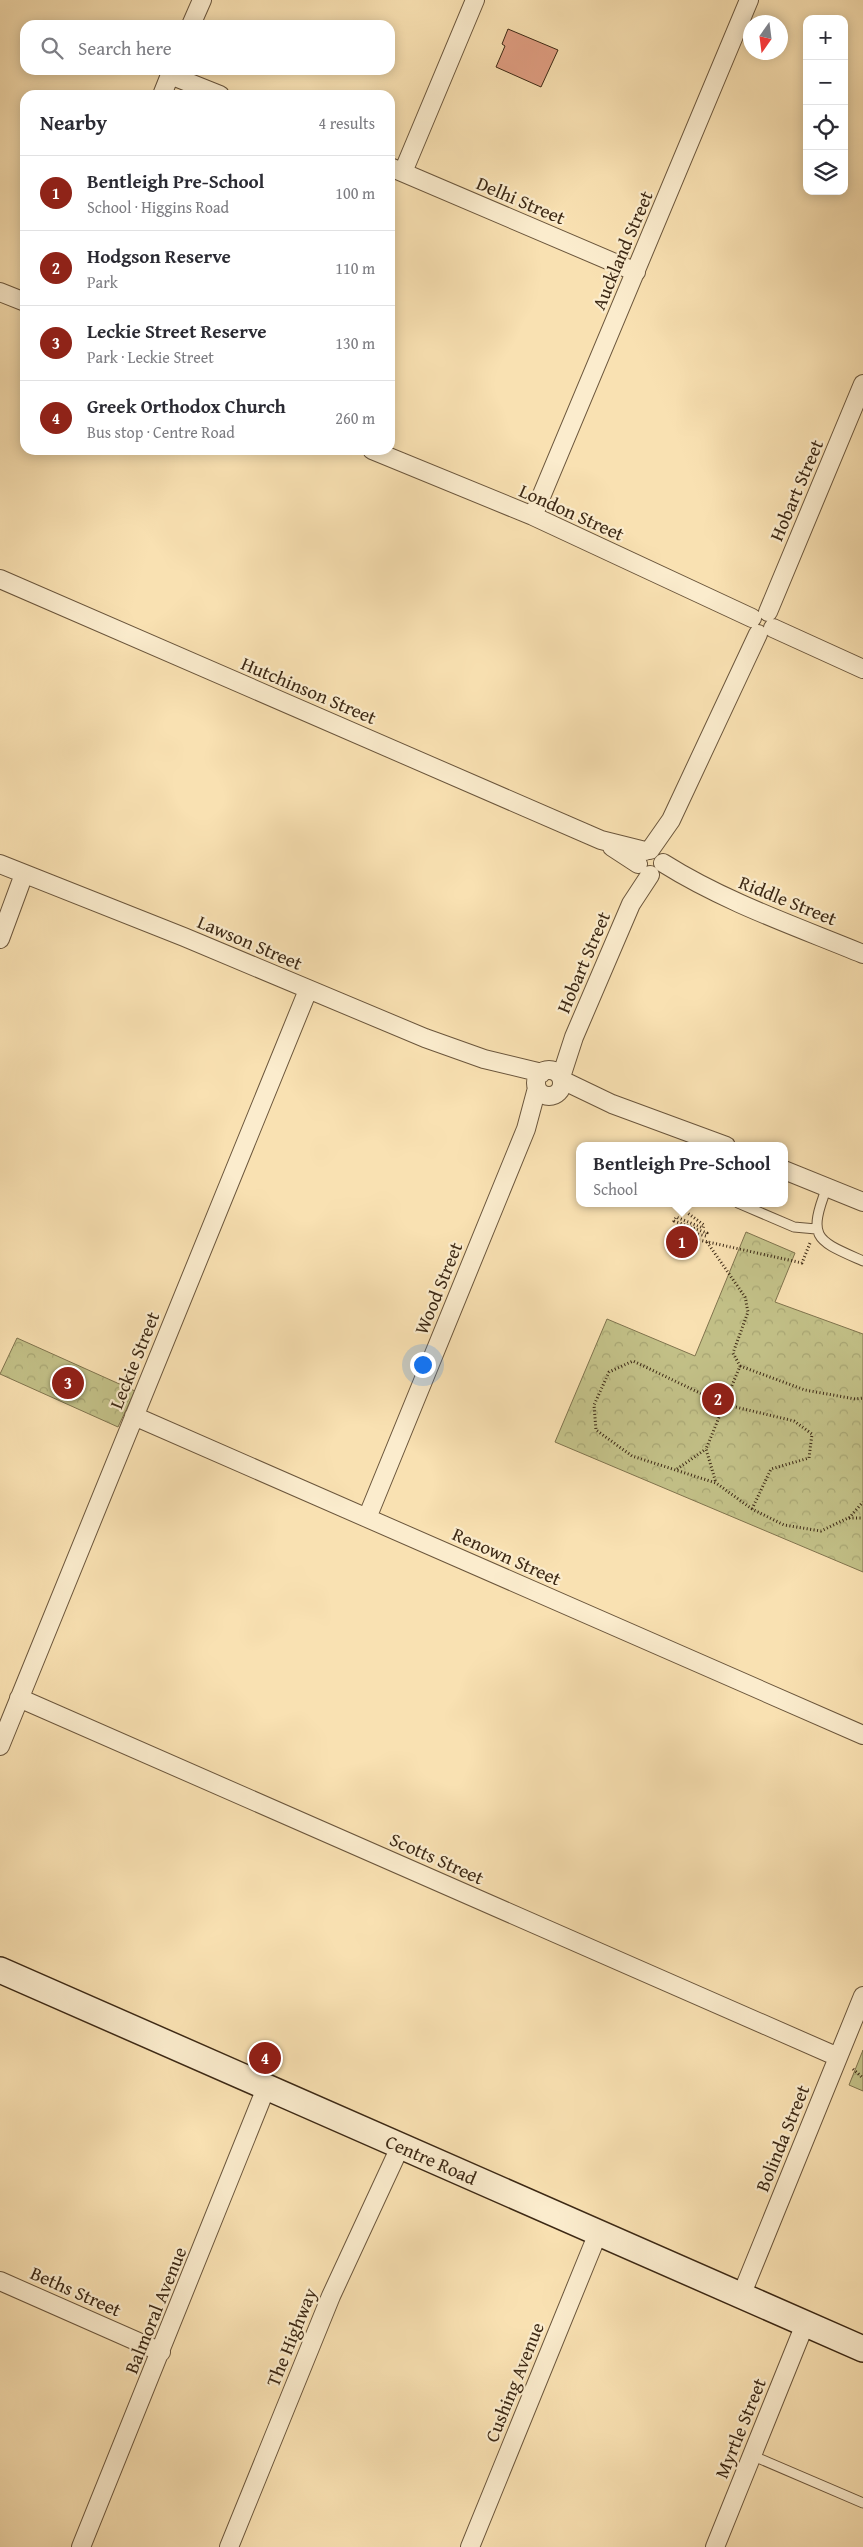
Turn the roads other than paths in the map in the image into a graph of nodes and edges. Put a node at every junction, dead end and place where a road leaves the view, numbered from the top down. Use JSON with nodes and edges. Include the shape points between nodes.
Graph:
{"nodes":[{"id":1,"x":202,"y":0,"type":"edge"},
{"id":2,"x":475,"y":0,"type":"edge"},
{"id":3,"x":749,"y":0,"type":"edge"},
{"id":4,"x":193,"y":20,"type":"edge"},
{"id":5,"x":170,"y":75,"type":"edge"},
{"id":6,"x":177,"y":75,"type":"edge"},
{"id":7,"x":164,"y":90,"type":"edge"},
{"id":8,"x":209,"y":90,"type":"edge"},
{"id":9,"x":396,"y":169,"type":"edge"},
{"id":10,"x":636,"y":272,"type":"junction"},
{"id":11,"x":0,"y":292,"type":"edge"},
{"id":12,"x":20,"y":300,"type":"edge"},
{"id":13,"x":863,"y":384,"type":"edge"},
{"id":14,"x":384,"y":455,"type":"edge"},
{"id":15,"x":533,"y":516,"type":"junction"},
{"id":16,"x":0,"y":579,"type":"edge"},
{"id":17,"x":763,"y":623,"type":"junction"},
{"id":18,"x":863,"y":669,"type":"edge"},
{"id":19,"x":650,"y":862,"type":"junction"},
{"id":20,"x":0,"y":864,"type":"edge"},
{"id":21,"x":24,"y":874,"type":"junction"},
{"id":22,"x":0,"y":939,"type":"edge"},
{"id":23,"x":863,"y":954,"type":"edge"},
{"id":24,"x":308,"y":990,"type":"junction"},
{"id":25,"x":550,"y":1083,"type":"junction"},
{"id":26,"x":692,"y":1139,"type":"edge"},
{"id":27,"x":707,"y":1142,"type":"edge"},
{"id":28,"x":788,"y":1172,"type":"edge"},
{"id":29,"x":827,"y":1187,"type":"junction"},
{"id":30,"x":863,"y":1202,"type":"edge"},
{"id":31,"x":747,"y":1207,"type":"edge"},
{"id":32,"x":816,"y":1228,"type":"junction"},
{"id":33,"x":863,"y":1261,"type":"edge"},
{"id":34,"x":134,"y":1416,"type":"junction"},
{"id":35,"x":367,"y":1518,"type":"junction"},
{"id":36,"x":19,"y":1698,"type":"junction"},
{"id":37,"x":863,"y":1734,"type":"edge"},
{"id":38,"x":0,"y":1746,"type":"edge"},
{"id":39,"x":0,"y":1970,"type":"edge"},
{"id":40,"x":863,"y":1996,"type":"edge"},
{"id":41,"x":838,"y":2057,"type":"junction"},
{"id":42,"x":266,"y":2088,"type":"junction"},
{"id":43,"x":400,"y":2147,"type":"junction"},
{"id":44,"x":598,"y":2233,"type":"junction"},
{"id":45,"x":0,"y":2281,"type":"edge"},
{"id":46,"x":741,"y":2296,"type":"junction"},
{"id":47,"x":805,"y":2324,"type":"junction"},
{"id":48,"x":863,"y":2349,"type":"edge"},
{"id":49,"x":161,"y":2352,"type":"junction"},
{"id":50,"x":752,"y":2455,"type":"junction"},
{"id":51,"x":863,"y":2504,"type":"edge"},
{"id":52,"x":81,"y":2547,"type":"edge"},
{"id":53,"x":230,"y":2547,"type":"edge"},
{"id":54,"x":470,"y":2547,"type":"edge"},
{"id":55,"x":715,"y":2547,"type":"edge"}],
"edges":[{"from":1,"to":4,"type":"street"},
{"from":2,"to":9,"type":"street"},
{"from":3,"to":10,"type":"street","name":"Auckland Street"},
{"from":5,"to":7,"type":"street"},
{"from":6,"to":8,"type":"street"},
{"from":9,"to":10,"type":"street","name":"Delhi Street"},
{"from":10,"to":15,"type":"street","name":"Auckland Street"},
{"from":11,"to":12,"type":"street"},
{"from":13,"to":17,"type":"street","name":"Hobart Street"},
{"from":14,"to":15,"type":"street","name":"London Street"},
{"from":15,"to":17,"type":"street","name":"London Street"},
{"from":16,"to":19,"type":"street","name":"Hutchinson Street"},
{"from":17,"to":18,"type":"street","name":"London Street"},
{"from":17,"to":19,"type":"street","name":"Hobart Street"},
{"from":19,"to":23,"type":"street","name":"Riddle Street","via":[[744,906]]},
{"from":19,"to":25,"type":"street","name":"Hobart Street"},
{"from":20,"to":21,"type":"street","name":"Lawson Street"},
{"from":21,"to":22,"type":"street"},
{"from":21,"to":24,"type":"street","name":"Lawson Street"},
{"from":24,"to":25,"type":"street","name":"Lawson Street","via":[[402,1030]]},
{"from":24,"to":34,"type":"street","name":"Leckie Street"},
{"from":25,"to":26,"type":"street","name":"Lawson Street","via":[[612,1104]]},
{"from":25,"to":35,"type":"street","name":"Wood Street","via":[[526,1130]]},
{"from":26,"to":27,"type":"street","name":"Lawson Street"},
{"from":28,"to":29,"type":"street"},
{"from":29,"to":30,"type":"street"},
{"from":29,"to":32,"type":"lane","via":[[817,1214]]},
{"from":31,"to":32,"type":"lane","via":[[794,1227]]},
{"from":32,"to":33,"type":"lane","via":[[823,1241]]},
{"from":34,"to":35,"type":"street","name":"Renown Street"},
{"from":34,"to":36,"type":"street","name":"Leckie Street"},
{"from":35,"to":37,"type":"street","name":"Renown Street"},
{"from":36,"to":38,"type":"street","name":"Leckie Street"},
{"from":36,"to":41,"type":"street","name":"Scotts Street"},
{"from":39,"to":42,"type":"main road","name":"Centre Road"},
{"from":40,"to":41,"type":"street","name":"Bolinda Street"},
{"from":41,"to":46,"type":"street","name":"Bolinda Street"},
{"from":42,"to":43,"type":"main road","name":"Centre Road"},
{"from":42,"to":49,"type":"street","name":"Balmoral Avenue"},
{"from":43,"to":44,"type":"main road","name":"Centre Road"},
{"from":43,"to":53,"type":"street","name":"The Highway","via":[[331,2296]]},
{"from":44,"to":46,"type":"main road","name":"Centre Road"},
{"from":44,"to":54,"type":"street","name":"Cushing Avenue"},
{"from":45,"to":49,"type":"street","name":"Beths Street"},
{"from":46,"to":47,"type":"main road","name":"Centre Road"},
{"from":47,"to":48,"type":"main road","name":"Centre Road"},
{"from":47,"to":50,"type":"street","name":"Myrtle Street"},
{"from":49,"to":52,"type":"street","name":"Balmoral Avenue"},
{"from":50,"to":51,"type":"lane"},
{"from":50,"to":55,"type":"street","name":"Myrtle Street"}]}
